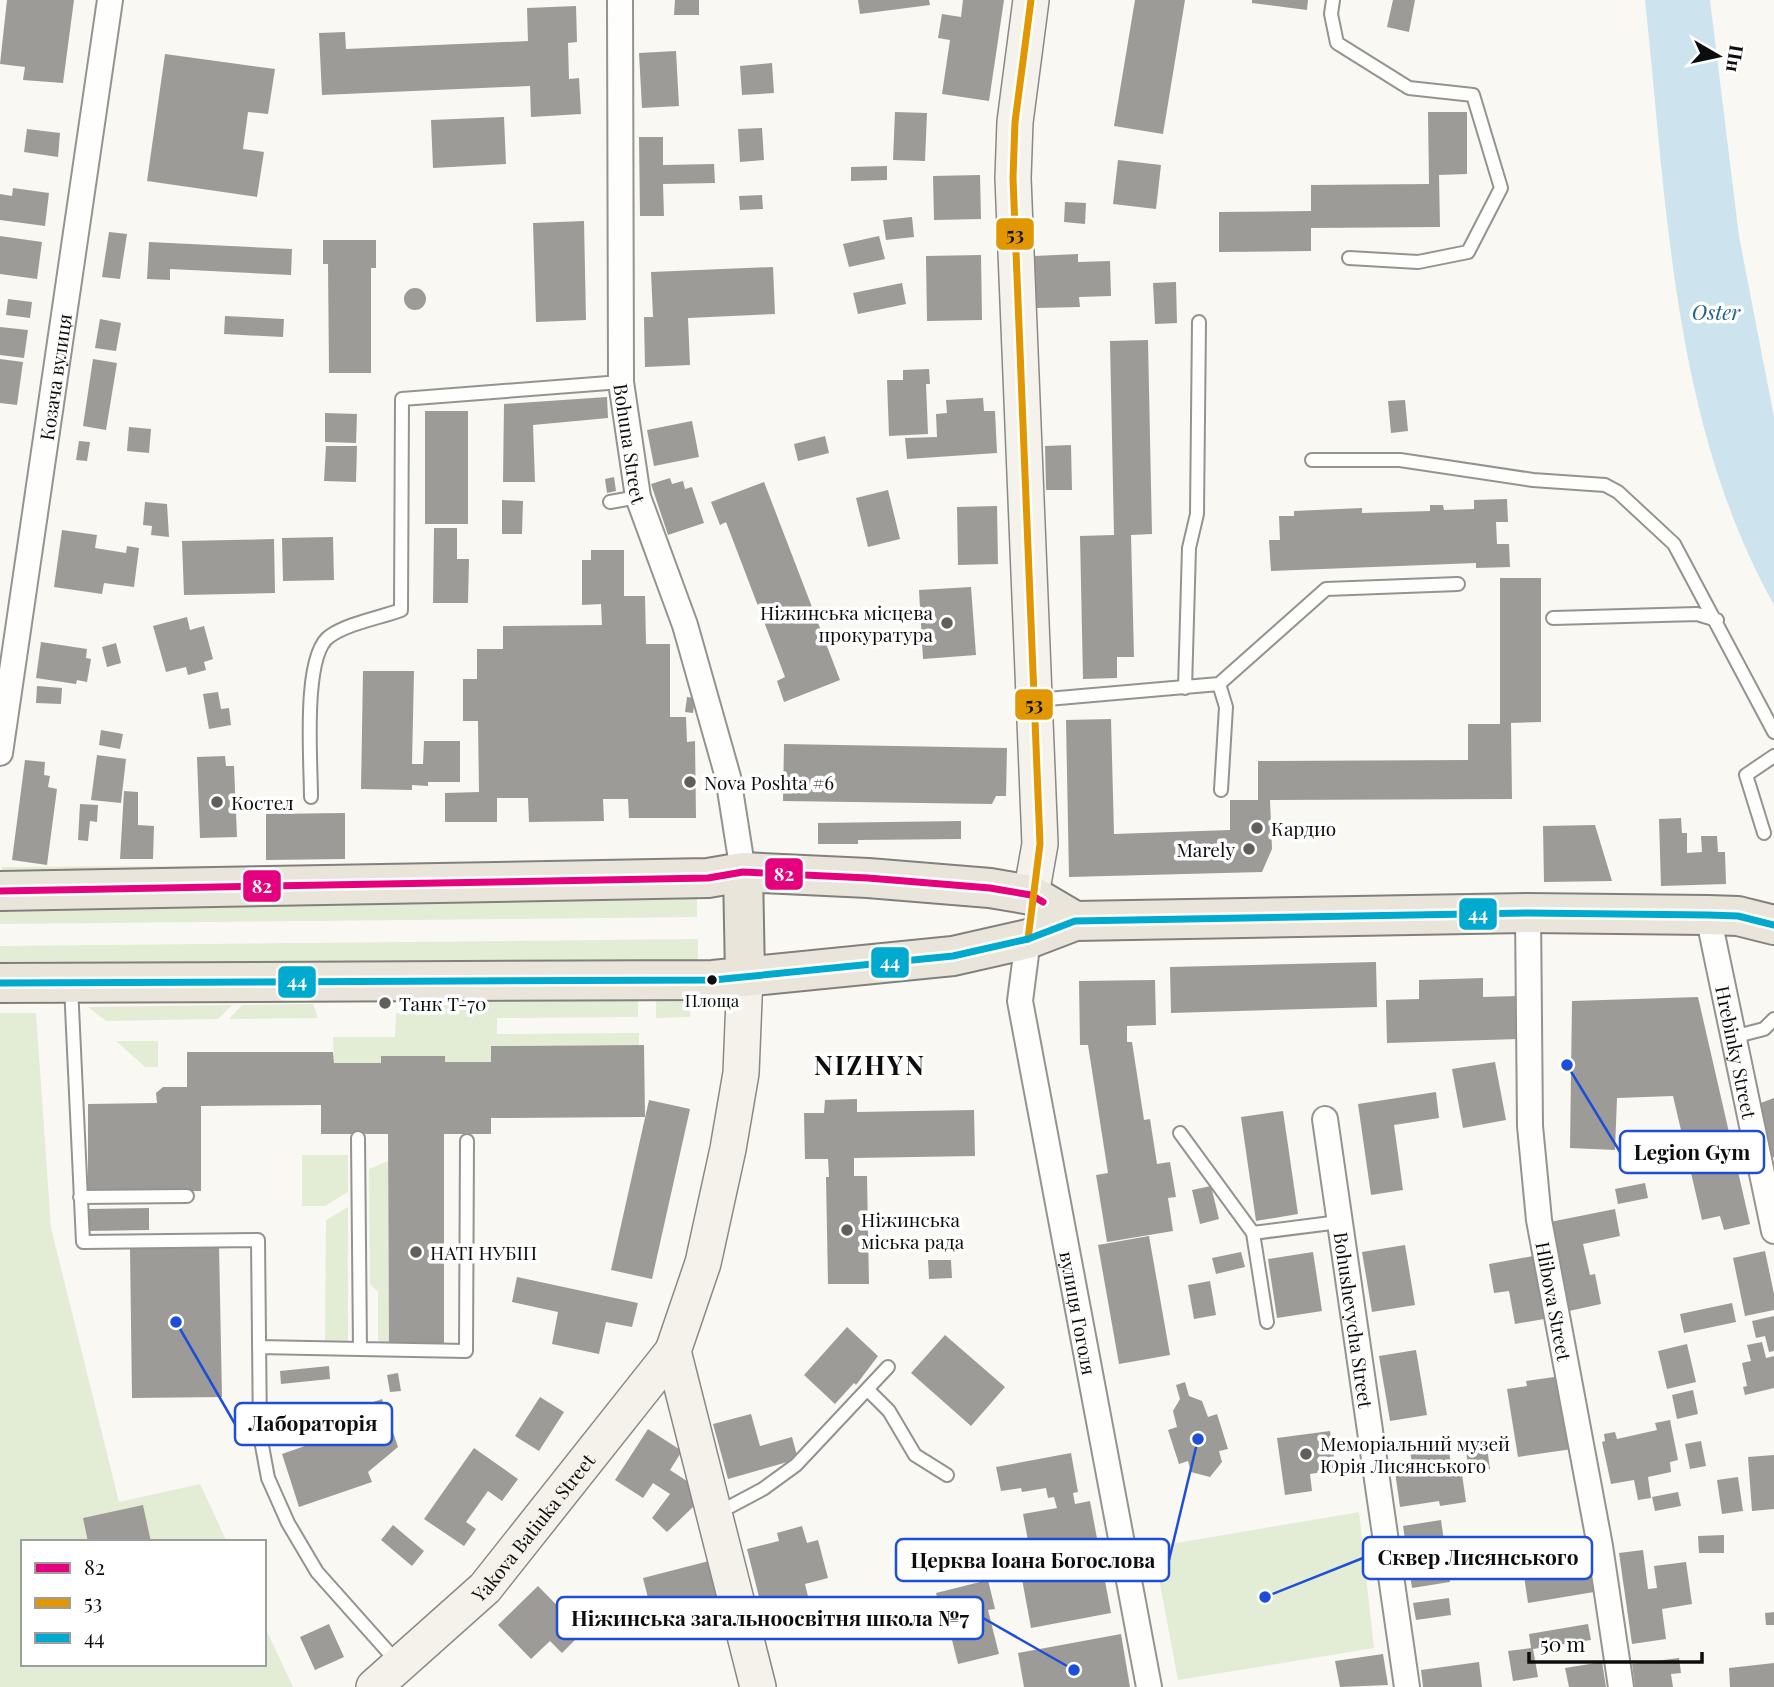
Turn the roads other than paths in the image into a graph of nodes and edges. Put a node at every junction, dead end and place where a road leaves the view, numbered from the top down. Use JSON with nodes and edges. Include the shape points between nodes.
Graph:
{"nodes":[{"id":1,"x":110,"y":0,"type":"edge"},
{"id":2,"x":620,"y":0,"type":"edge"},
{"id":3,"x":1031,"y":0,"type":"edge"},
{"id":4,"x":1333,"y":0,"type":"edge"},
{"id":5,"x":1349,"y":258,"type":"dead end"},
{"id":6,"x":1199,"y":322,"type":"dead end"},
{"id":7,"x":621,"y":382,"type":"junction"},
{"id":8,"x":1312,"y":460,"type":"dead end"},
{"id":9,"x":638,"y":497,"type":"junction"},
{"id":10,"x":610,"y":502,"type":"dead end"},
{"id":11,"x":1458,"y":584,"type":"dead end"},
{"id":12,"x":1553,"y":618,"type":"dead end"},
{"id":13,"x":1717,"y":620,"type":"junction"},
{"id":14,"x":1219,"y":684,"type":"junction"},
{"id":15,"x":1185,"y":688,"type":"junction"},
{"id":16,"x":1035,"y":700,"type":"junction"},
{"id":17,"x":1774,"y":732,"type":"edge"},
{"id":18,"x":0,"y":753,"type":"edge"},
{"id":19,"x":1774,"y":756,"type":"edge"},
{"id":20,"x":1221,"y":790,"type":"dead end"},
{"id":21,"x":311,"y":796,"type":"dead end"},
{"id":22,"x":1764,"y":833,"type":"dead end"},
{"id":23,"x":743,"y":872,"type":"junction"},
{"id":24,"x":0,"y":891,"type":"edge"},
{"id":25,"x":1031,"y":895,"type":"junction"},
{"id":26,"x":1528,"y":913,"type":"junction"},
{"id":27,"x":1723,"y":916,"type":"junction"},
{"id":28,"x":1074,"y":921,"type":"junction"},
{"id":29,"x":1774,"y":925,"type":"edge"},
{"id":30,"x":1028,"y":939,"type":"junction"},
{"id":31,"x":745,"y":975,"type":"junction"},
{"id":32,"x":71,"y":982,"type":"junction"},
{"id":33,"x":0,"y":983,"type":"edge"},
{"id":34,"x":1774,"y":1019,"type":"edge"},
{"id":35,"x":1733,"y":1037,"type":"junction"},
{"id":36,"x":1325,"y":1119,"type":"dead end"},
{"id":37,"x":1180,"y":1133,"type":"dead end"},
{"id":38,"x":358,"y":1138,"type":"dead end"},
{"id":39,"x":467,"y":1141,"type":"dead end"},
{"id":40,"x":187,"y":1196,"type":"dead end"},
{"id":41,"x":80,"y":1197,"type":"junction"},
{"id":42,"x":1339,"y":1222,"type":"junction"},
{"id":43,"x":1774,"y":1231,"type":"edge"},
{"id":44,"x":1253,"y":1234,"type":"junction"},
{"id":45,"x":1267,"y":1322,"type":"dead end"},
{"id":46,"x":258,"y":1347,"type":"junction"},
{"id":47,"x":360,"y":1349,"type":"junction"},
{"id":48,"x":673,"y":1351,"type":"junction"},
{"id":49,"x":888,"y":1367,"type":"dead end"},
{"id":50,"x":868,"y":1390,"type":"junction"},
{"id":51,"x":947,"y":1475,"type":"dead end"},
{"id":52,"x":716,"y":1514,"type":"junction"},
{"id":53,"x":387,"y":1676,"type":"edge"},
{"id":54,"x":758,"y":1687,"type":"edge"},
{"id":55,"x":1149,"y":1687,"type":"edge"},
{"id":56,"x":1407,"y":1687,"type":"edge"},
{"id":57,"x":1621,"y":1687,"type":"edge"}],
"edges":[{"from":1,"to":18,"type":"street","name":"Козача вулиця"},
{"from":2,"to":7,"type":"street","name":"Bohuna Street"},
{"from":3,"to":16,"type":"street","via":[[1015,121],[1013,178]]},
{"from":4,"to":5,"type":"lane","via":[[1337,43],[1409,88],[1474,95],[1501,188],[1468,252],[1418,262]]},
{"from":6,"to":15,"type":"lane","via":[[1197,514],[1189,548]]},
{"from":7,"to":9,"type":"street","name":"Bohuna Street"},
{"from":7,"to":21,"type":"lane","via":[[402,399],[401,610],[331,634],[315,656]]},
{"from":8,"to":13,"type":"lane","via":[[1401,460],[1534,480],[1605,485],[1674,544]]},
{"from":9,"to":10,"type":"lane"},
{"from":9,"to":23,"type":"street","name":"Bohuna Street","via":[[685,625],[728,777]]},
{"from":11,"to":14,"type":"lane","via":[[1326,589]]},
{"from":12,"to":13,"type":"lane","via":[[1697,614]]},
{"from":13,"to":17,"type":"lane"},
{"from":14,"to":15,"type":"lane"},
{"from":14,"to":20,"type":"lane","via":[[1226,707]]},
{"from":15,"to":16,"type":"lane"},
{"from":16,"to":25,"type":"street","via":[[1040,844]]},
{"from":19,"to":22,"type":"lane","via":[[1746,775]]},
{"from":23,"to":24,"type":"main road","via":[[708,878]]},
{"from":23,"to":25,"type":"main road","via":[[868,878]]},
{"from":23,"to":31,"type":"main road"},
{"from":25,"to":28,"type":"main road"},
{"from":25,"to":30,"type":"main road"},
{"from":26,"to":27,"type":"main road"},
{"from":26,"to":28,"type":"main road"},
{"from":26,"to":57,"type":"street","name":"Hlibova Street","via":[[1530,1126],[1539,1220],[1600,1546]]},
{"from":27,"to":29,"type":"main road"},
{"from":27,"to":35,"type":"street","name":"Hrebinky Street"},
{"from":28,"to":30,"type":"main road"},
{"from":30,"to":31,"type":"main road","via":[[953,956]]},
{"from":30,"to":55,"type":"street","name":"вулиця Гоголя","via":[[1020,1001]]},
{"from":31,"to":32,"type":"main road","via":[[713,980]]},
{"from":31,"to":48,"type":"street","name":"Yakova Batiuka Street","via":[[741,1073],[728,1149],[704,1263]]},
{"from":32,"to":33,"type":"main road"},
{"from":32,"to":41,"type":"lane"},
{"from":34,"to":35,"type":"lane","via":[[1764,1029]]},
{"from":35,"to":43,"type":"street","name":"Hrebinky Street"},
{"from":36,"to":42,"type":"street","name":"Bohushevycha Street"},
{"from":37,"to":44,"type":"lane"},
{"from":38,"to":47,"type":"lane"},
{"from":39,"to":47,"type":"lane","via":[[466,1351]]},
{"from":40,"to":41,"type":"lane"},
{"from":41,"to":46,"type":"lane","via":[[83,1242],[258,1240]]},
{"from":42,"to":44,"type":"lane"},
{"from":42,"to":56,"type":"street","name":"Bohushevycha Street"},
{"from":44,"to":45,"type":"lane"},
{"from":46,"to":47,"type":"lane"},
{"from":46,"to":53,"type":"lane","via":[[260,1435],[268,1478],[317,1572]]},
{"from":48,"to":52,"type":"street"},
{"from":48,"to":53,"type":"street","name":"Yakova Batiuka Street","via":[[485,1588]]},
{"from":49,"to":50,"type":"lane"},
{"from":50,"to":51,"type":"lane","via":[[894,1417],[915,1455]]},
{"from":50,"to":52,"type":"lane","via":[[796,1465]]},
{"from":52,"to":54,"type":"street"}]}
